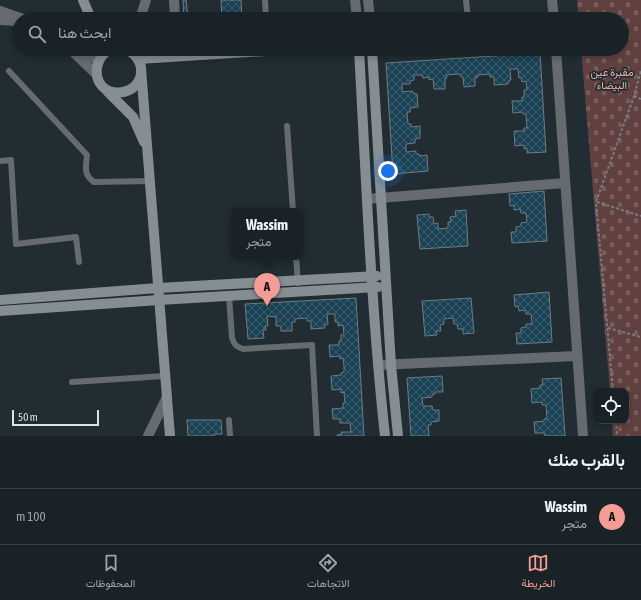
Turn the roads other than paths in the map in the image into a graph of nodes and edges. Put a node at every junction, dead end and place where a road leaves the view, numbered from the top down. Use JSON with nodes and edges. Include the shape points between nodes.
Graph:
{"nodes":[{"id":1,"x":83,"y":0,"type":"edge"},
{"id":2,"x":146,"y":0,"type":"edge"},
{"id":3,"x":174,"y":0,"type":"edge"},
{"id":4,"x":265,"y":0,"type":"edge"},
{"id":5,"x":355,"y":0,"type":"edge"},
{"id":6,"x":368,"y":0,"type":"edge"},
{"id":7,"x":466,"y":0,"type":"edge"},
{"id":8,"x":552,"y":0,"type":"edge"},
{"id":9,"x":0,"y":11,"type":"edge"},
{"id":10,"x":88,"y":12,"type":"edge"},
{"id":11,"x":142,"y":12,"type":"edge"},
{"id":12,"x":175,"y":12,"type":"edge"},
{"id":13,"x":266,"y":12,"type":"edge"},
{"id":14,"x":356,"y":12,"type":"edge"},
{"id":15,"x":369,"y":12,"type":"edge"},
{"id":16,"x":467,"y":12,"type":"edge"},
{"id":17,"x":553,"y":12,"type":"edge"},
{"id":18,"x":12,"y":15,"type":"edge"},
{"id":19,"x":0,"y":20,"type":"edge"},
{"id":20,"x":12,"y":21,"type":"edge"},
{"id":21,"x":77,"y":56,"type":"edge"},
{"id":22,"x":100,"y":56,"type":"edge"},
{"id":23,"x":135,"y":56,"type":"edge"},
{"id":24,"x":158,"y":56,"type":"edge"},
{"id":25,"x":359,"y":56,"type":"edge"},
{"id":26,"x":372,"y":56,"type":"edge"},
{"id":27,"x":556,"y":56,"type":"edge"},
{"id":28,"x":138,"y":59,"type":"junction"},
{"id":29,"x":141,"y":69,"type":"junction"},
{"id":30,"x":9,"y":71,"type":"dead end"},
{"id":31,"x":96,"y":74,"type":"junction"},
{"id":32,"x":104,"y":88,"type":"junction"},
{"id":33,"x":287,"y":126,"type":"dead end"},
{"id":34,"x":147,"y":149,"type":"junction"},
{"id":35,"x":0,"y":161,"type":"edge"},
{"id":36,"x":150,"y":181,"type":"junction"},
{"id":37,"x":565,"y":183,"type":"junction"},
{"id":38,"x":380,"y":198,"type":"junction"},
{"id":39,"x":367,"y":199,"type":"junction"},
{"id":40,"x":293,"y":208,"type":"edge"},
{"id":41,"x":296,"y":260,"type":"edge"},
{"id":42,"x":79,"y":262,"type":"dead end"},
{"id":43,"x":385,"y":275,"type":"junction"},
{"id":44,"x":371,"y":276,"type":"junction"},
{"id":45,"x":298,"y":280,"type":"junction"},
{"id":46,"x":386,"y":286,"type":"junction"},
{"id":47,"x":372,"y":287,"type":"junction"},
{"id":48,"x":158,"y":288,"type":"junction"},
{"id":49,"x":299,"y":291,"type":"junction"},
{"id":50,"x":229,"y":296,"type":"junction"},
{"id":51,"x":0,"y":300,"type":"edge"},
{"id":52,"x":159,"y":300,"type":"junction"},
{"id":53,"x":0,"y":312,"type":"edge"},
{"id":54,"x":577,"y":356,"type":"junction"},
{"id":55,"x":378,"y":365,"type":"junction"},
{"id":56,"x":391,"y":365,"type":"junction"},
{"id":57,"x":165,"y":376,"type":"junction"},
{"id":58,"x":72,"y":382,"type":"dead end"},
{"id":59,"x":167,"y":397,"type":"junction"},
{"id":60,"x":230,"y":420,"type":"dead end"},
{"id":61,"x":148,"y":436,"type":"edge"},
{"id":62,"x":170,"y":436,"type":"edge"},
{"id":63,"x":230,"y":436,"type":"edge"},
{"id":64,"x":318,"y":436,"type":"edge"},
{"id":65,"x":385,"y":436,"type":"edge"},
{"id":66,"x":398,"y":436,"type":"edge"},
{"id":67,"x":583,"y":436,"type":"edge"}],
"edges":[{"from":1,"to":10,"type":"street"},
{"from":2,"to":11,"type":"street"},
{"from":3,"to":12,"type":"street"},
{"from":4,"to":13,"type":"lane"},
{"from":5,"to":14,"type":"street"},
{"from":6,"to":15,"type":"street"},
{"from":7,"to":16,"type":"lane"},
{"from":8,"to":17,"type":"street"},
{"from":9,"to":18,"type":"street"},
{"from":19,"to":20,"type":"street"},
{"from":21,"to":31,"type":"street"},
{"from":22,"to":31,"type":"street"},
{"from":23,"to":28,"type":"street"},
{"from":24,"to":28,"type":"street"},
{"from":25,"to":39,"type":"street"},
{"from":26,"to":38,"type":"street"},
{"from":27,"to":37,"type":"street"},
{"from":28,"to":29,"type":"street"},
{"from":29,"to":32,"type":"street","via":[[137,84],[132,89],[118,93]]},
{"from":29,"to":34,"type":"street"},
{"from":30,"to":36,"type":"lane","via":[[87,155],[88,178],[94,182]]},
{"from":31,"to":32,"type":"street"},
{"from":32,"to":34,"type":"street","via":[[133,117]]},
{"from":33,"to":40,"type":"lane"},
{"from":34,"to":36,"type":"street"},
{"from":35,"to":42,"type":"lane","via":[[10,160],[16,244],[76,237]]},
{"from":36,"to":48,"type":"street"},
{"from":37,"to":38,"type":"street"},
{"from":37,"to":54,"type":"street"},
{"from":38,"to":39,"type":"street"},
{"from":38,"to":43,"type":"street"},
{"from":39,"to":44,"type":"street"},
{"from":41,"to":45,"type":"lane"},
{"from":43,"to":44,"type":"street"},
{"from":43,"to":46,"type":"street"},
{"from":44,"to":45,"type":"street"},
{"from":44,"to":47,"type":"street"},
{"from":45,"to":48,"type":"street"},
{"from":45,"to":49,"type":"lane"},
{"from":46,"to":47,"type":"street"},
{"from":46,"to":56,"type":"street"},
{"from":47,"to":49,"type":"street"},
{"from":47,"to":55,"type":"street"},
{"from":48,"to":51,"type":"street"},
{"from":48,"to":52,"type":"street"},
{"from":49,"to":50,"type":"street"},
{"from":50,"to":52,"type":"street"},
{"from":50,"to":64,"type":"lane","via":[[232,338],[238,348],[312,345]]},
{"from":52,"to":53,"type":"street"},
{"from":52,"to":57,"type":"street"},
{"from":54,"to":56,"type":"street"},
{"from":54,"to":67,"type":"street"},
{"from":55,"to":56,"type":"street"},
{"from":55,"to":65,"type":"street"},
{"from":56,"to":66,"type":"street"},
{"from":57,"to":58,"type":"lane"},
{"from":57,"to":59,"type":"street"},
{"from":59,"to":61,"type":"street"},
{"from":59,"to":62,"type":"street"},
{"from":60,"to":63,"type":"lane"}]}
